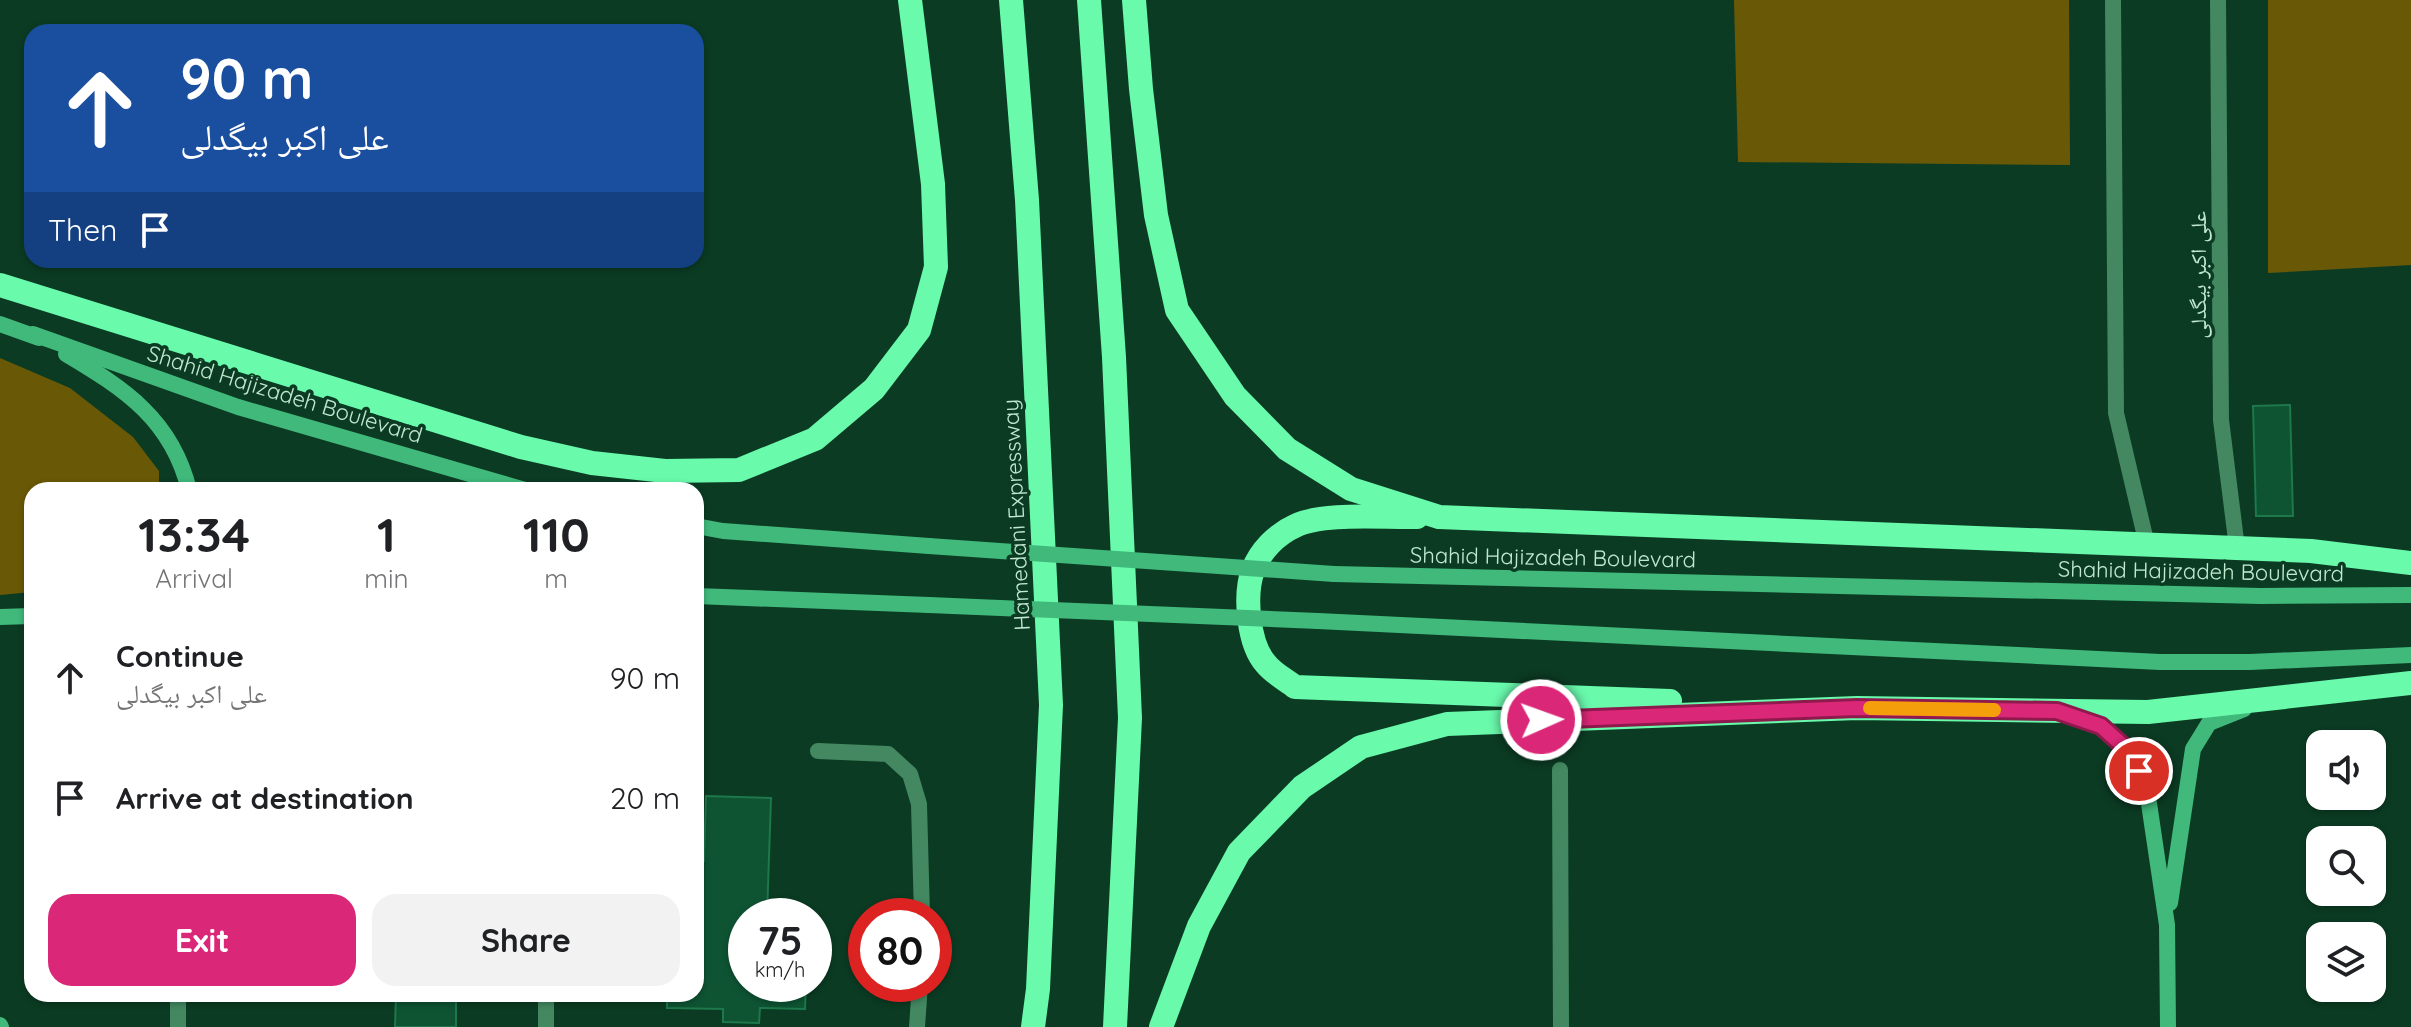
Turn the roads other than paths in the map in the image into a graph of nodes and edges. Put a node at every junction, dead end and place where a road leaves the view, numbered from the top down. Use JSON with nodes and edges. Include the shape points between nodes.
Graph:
{"nodes":[{"id":1,"x":910,"y":0,"type":"edge"},
{"id":2,"x":1011,"y":0,"type":"edge"},
{"id":3,"x":1089,"y":0,"type":"edge"},
{"id":4,"x":1134,"y":0,"type":"edge"},
{"id":5,"x":2113,"y":0,"type":"edge"},
{"id":6,"x":2218,"y":0,"type":"edge"},
{"id":7,"x":0,"y":285,"type":"edge"},
{"id":8,"x":0,"y":324,"type":"edge"},
{"id":9,"x":33,"y":334,"type":"junction"},
{"id":10,"x":186,"y":482,"type":"edge"},
{"id":11,"x":497,"y":482,"type":"edge"},
{"id":12,"x":1439,"y":517,"type":"junction"},
{"id":13,"x":704,"y":527,"type":"edge"},
{"id":14,"x":2147,"y":545,"type":"junction"},
{"id":15,"x":2237,"y":548,"type":"junction"},
{"id":16,"x":2411,"y":563,"type":"edge"},
{"id":17,"x":2411,"y":595,"type":"edge"},
{"id":18,"x":704,"y":596,"type":"edge"},
{"id":19,"x":24,"y":616,"type":"edge"},
{"id":20,"x":0,"y":617,"type":"edge"},
{"id":21,"x":2411,"y":655,"type":"edge"},
{"id":22,"x":2411,"y":683,"type":"edge"},
{"id":23,"x":2290,"y":696,"type":"junction"},
{"id":24,"x":1857,"y":708,"type":"junction"},
{"id":25,"x":2057,"y":711,"type":"junction"},
{"id":26,"x":818,"y":751,"type":"dead end"},
{"id":27,"x":1560,"y":770,"type":"dead end"},
{"id":28,"x":922,"y":898,"type":"edge"},
{"id":29,"x":2167,"y":925,"type":"junction"},
{"id":30,"x":178,"y":1002,"type":"edge"},
{"id":31,"x":546,"y":1002,"type":"edge"},
{"id":32,"x":919,"y":1002,"type":"edge"},
{"id":33,"x":178,"y":1027,"type":"edge"},
{"id":34,"x":546,"y":1027,"type":"edge"},
{"id":35,"x":917,"y":1027,"type":"edge"},
{"id":36,"x":1033,"y":1027,"type":"edge"},
{"id":37,"x":1115,"y":1027,"type":"edge"},
{"id":38,"x":1161,"y":1027,"type":"edge"},
{"id":39,"x":1561,"y":1027,"type":"edge"},
{"id":40,"x":2168,"y":1027,"type":"edge"}],
"edges":[{"from":1,"to":7,"type":"highway","via":[[933,184],[936,267],[919,330],[874,389],[815,439],[739,470],[592,463],[521,447]]},
{"from":2,"to":36,"type":"highway","name":"Hamedani Expressway","via":[[1027,200],[1051,705]]},
{"from":3,"to":37,"type":"highway","via":[[1114,357],[1130,718]]},
{"from":4,"to":12,"type":"highway","via":[[1156,215],[1177,310],[1235,396],[1287,449],[1351,489]]},
{"from":5,"to":14,"type":"street","via":[[2116,413]]},
{"from":6,"to":15,"type":"street","name":"علی اکبر بیگدلی","via":[[2221,420]]},
{"from":8,"to":9,"type":"main road"},
{"from":9,"to":10,"type":"main road","via":[[142,405],[171,440]]},
{"from":9,"to":11,"type":"main road","name":"Shahid Hajizadeh Boulevard","via":[[238,407]]},
{"from":12,"to":14,"type":"highway"},
{"from":12,"to":24,"type":"highway","via":[[1336,518],[1297,524],[1273,539],[1253,569],[1249,600],[1250,633],[1265,664],[1295,687]]},
{"from":13,"to":17,"type":"main road","name":"Shahid Hajizadeh Boulevard","bridge":true,"via":[[1334,574]]},
{"from":14,"to":15,"type":"highway"},
{"from":15,"to":16,"type":"highway"},
{"from":18,"to":21,"type":"main road","bridge":true,"via":[[2160,662]]},
{"from":19,"to":20,"type":"main road"},
{"from":22,"to":23,"type":"highway"},
{"from":23,"to":25,"type":"highway","via":[[2148,712]]},
{"from":23,"to":29,"type":"main road","via":[[2209,723],[2193,749]]},
{"from":24,"to":25,"type":"highway"},
{"from":24,"to":38,"type":"highway","via":[[1447,724],[1361,747],[1302,787],[1239,852],[1199,926]]},
{"from":25,"to":29,"type":"main road","via":[[2101,726],[2130,752],[2147,790]]},
{"from":26,"to":28,"type":"street","via":[[888,754],[910,774],[919,804]]},
{"from":27,"to":39,"type":"street"},
{"from":29,"to":40,"type":"main road"},
{"from":30,"to":33,"type":"street"},
{"from":31,"to":34,"type":"street"},
{"from":32,"to":35,"type":"street"}]}
